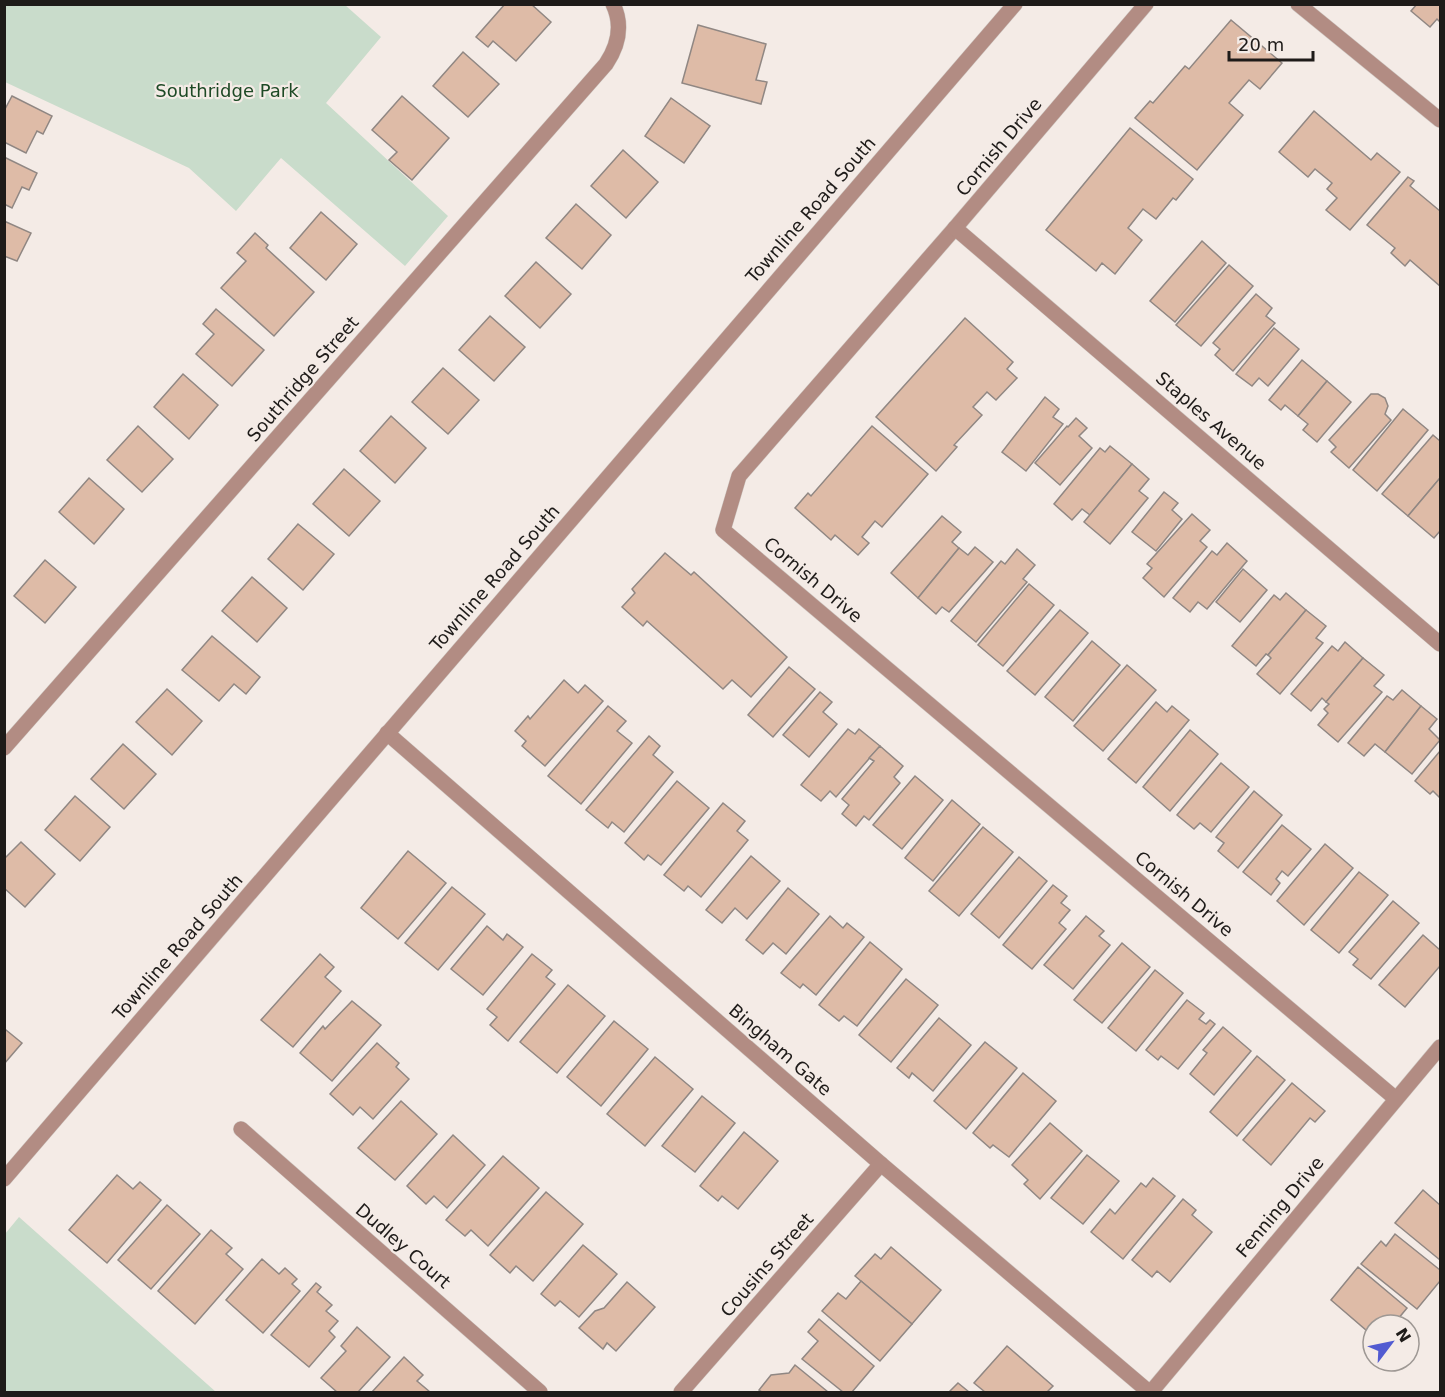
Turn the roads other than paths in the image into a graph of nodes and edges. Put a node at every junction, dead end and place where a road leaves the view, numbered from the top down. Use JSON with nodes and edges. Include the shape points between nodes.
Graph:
{"nodes":[{"id":1,"x":613,"y":4,"type":"edge"},
{"id":2,"x":1015,"y":4,"type":"edge"},
{"id":3,"x":1146,"y":4,"type":"edge"},
{"id":4,"x":1298,"y":4,"type":"edge"},
{"id":5,"x":1440,"y":120,"type":"edge"},
{"id":6,"x":956,"y":228,"type":"junction"},
{"id":7,"x":1440,"y":644,"type":"edge"},
{"id":8,"x":10,"y":730,"type":"edge"},
{"id":9,"x":387,"y":733,"type":"junction"},
{"id":10,"x":4,"y":748,"type":"edge"},
{"id":11,"x":1440,"y":1047,"type":"edge"},
{"id":12,"x":1396,"y":1099,"type":"junction"},
{"id":13,"x":241,"y":1129,"type":"dead end"},
{"id":14,"x":881,"y":1164,"type":"junction"},
{"id":15,"x":4,"y":1179,"type":"edge"},
{"id":16,"x":540,"y":1392,"type":"edge"},
{"id":17,"x":681,"y":1392,"type":"edge"},
{"id":18,"x":1150,"y":1392,"type":"edge"}],
"edges":[{"from":1,"to":8,"type":"street","name":"Southridge Street","via":[[619,29],[615,50],[606,64]]},
{"from":2,"to":9,"type":"street","name":"Townline Road South"},
{"from":3,"to":6,"type":"street","name":"Cornish Drive"},
{"from":4,"to":5,"type":"street"},
{"from":6,"to":7,"type":"street","name":"Staples Avenue"},
{"from":6,"to":12,"type":"street","name":"Cornish Drive","via":[[739,476],[723,530]]},
{"from":8,"to":10,"type":"street","name":"Southridge Street"},
{"from":9,"to":14,"type":"street","name":"Bingham Gate"},
{"from":9,"to":15,"type":"street","name":"Townline Road South"},
{"from":11,"to":12,"type":"street","name":"Fenning Drive"},
{"from":12,"to":18,"type":"street","name":"Fenning Drive"},
{"from":13,"to":16,"type":"street","name":"Dudley Court"},
{"from":14,"to":17,"type":"street","name":"Cousins Street"},
{"from":14,"to":18,"type":"street","name":"Bingham Gate"}]}
